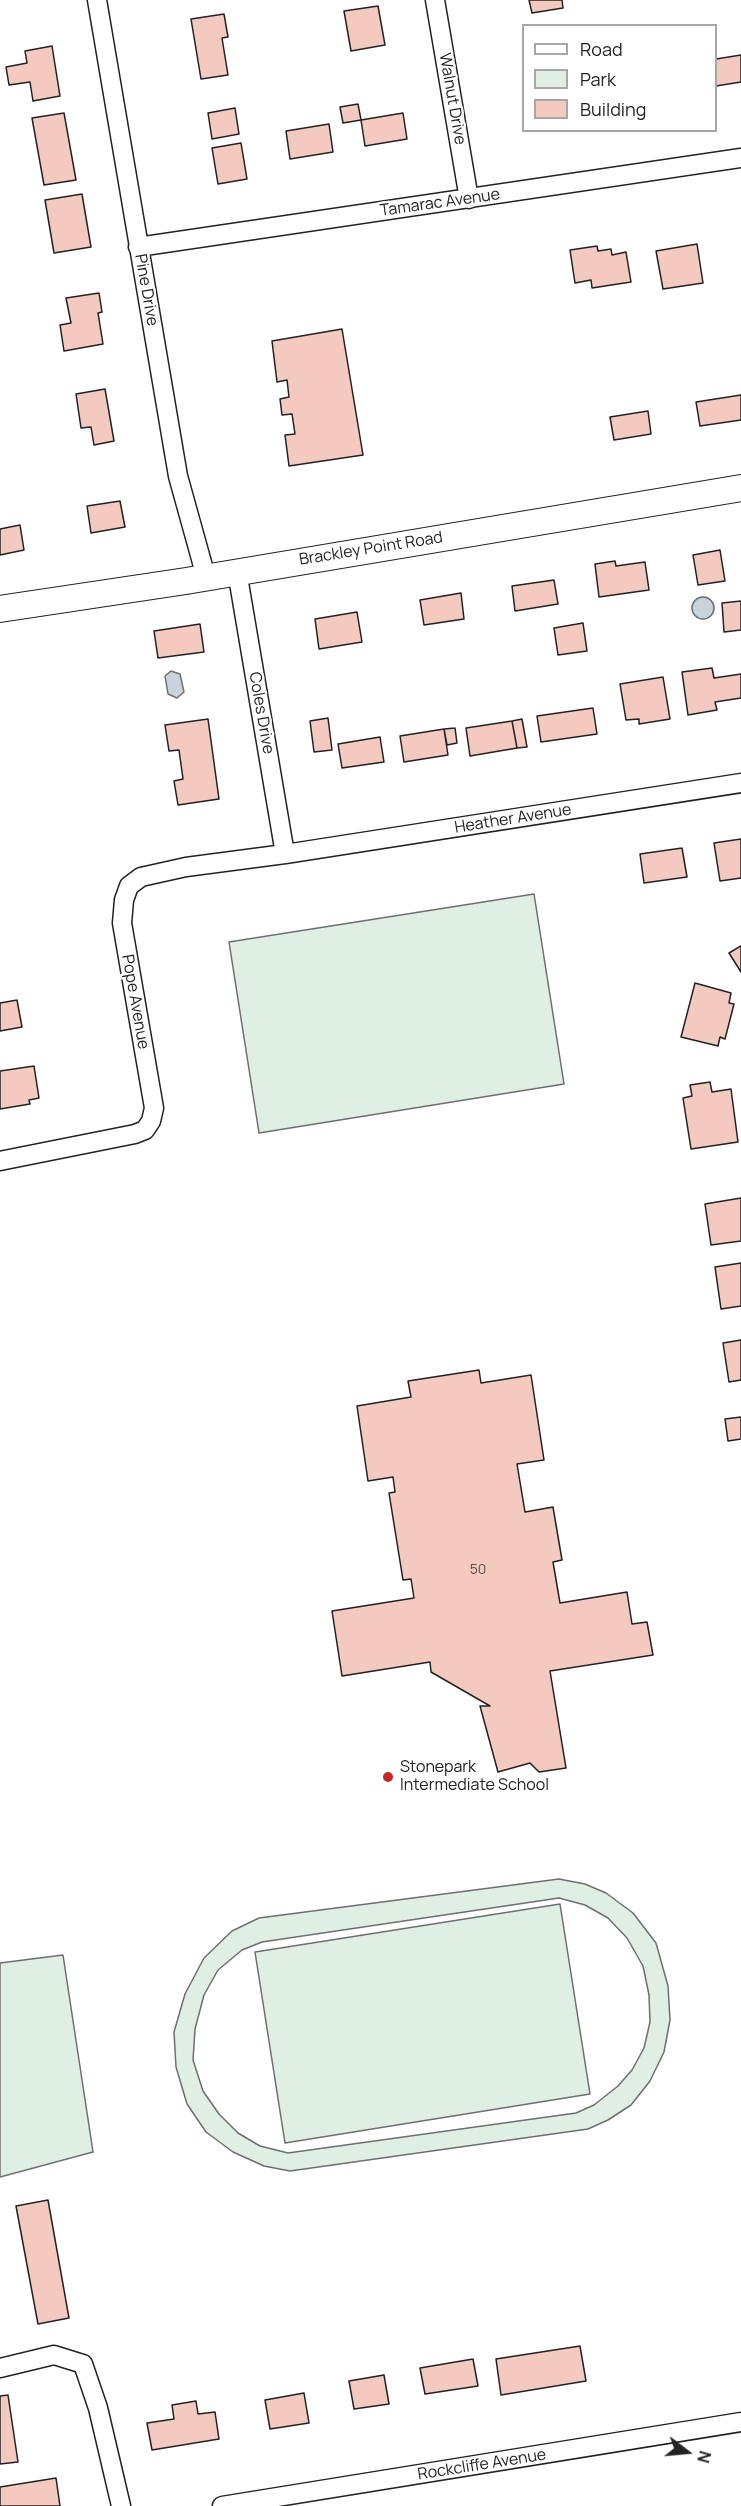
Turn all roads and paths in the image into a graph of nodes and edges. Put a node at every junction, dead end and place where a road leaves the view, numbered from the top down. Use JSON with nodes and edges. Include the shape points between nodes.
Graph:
{"nodes":[{"id":1,"x":97,"y":0,"type":"edge"},
{"id":2,"x":435,"y":0,"type":"edge"},
{"id":3,"x":741,"y":158,"type":"edge"},
{"id":4,"x":469,"y":199,"type":"junction"},
{"id":5,"x":138,"y":247,"type":"junction"},
{"id":6,"x":741,"y":488,"type":"edge"},
{"id":7,"x":237,"y":571,"type":"junction"},
{"id":8,"x":206,"y":577,"type":"junction"},
{"id":9,"x":0,"y":609,"type":"edge"},
{"id":10,"x":741,"y":783,"type":"edge"},
{"id":11,"x":285,"y":854,"type":"junction"},
{"id":12,"x":0,"y":1161,"type":"edge"},
{"id":13,"x":0,"y":2368,"type":"edge"},
{"id":14,"x":741,"y":2422,"type":"edge"},
{"id":15,"x":122,"y":2506,"type":"edge"},
{"id":16,"x":222,"y":2506,"type":"edge"}],
"edges":[{"from":1,"to":5,"type":"street","name":"Pine Drive"},
{"from":2,"to":4,"type":"street","name":"Walnut Drive"},
{"from":3,"to":4,"type":"street","name":"Tamarac Avenue"},
{"from":4,"to":5,"type":"street","name":"Tamarac Avenue"},
{"from":5,"to":8,"type":"street","name":"Pine Drive","via":[[178,476]]},
{"from":6,"to":7,"type":"main road","name":"Brackley Point Road"},
{"from":7,"to":8,"type":"main road","name":"Brackley Point Road"},
{"from":7,"to":11,"type":"street","name":"Coles Drive"},
{"from":8,"to":9,"type":"main road","name":"Brackley Point Road"},
{"from":10,"to":11,"type":"street","name":"Heather Avenue"},
{"from":11,"to":12,"type":"street","name":"Pope Avenue","via":[[159,871],[129,886],[122,923],[154,1108],[151,1121],[145,1130],[135,1134]]},
{"from":13,"to":15,"type":"street","via":[[54,2355],[83,2364]]},
{"from":14,"to":16,"type":"street","name":"Rockcliffe Avenue"}]}
